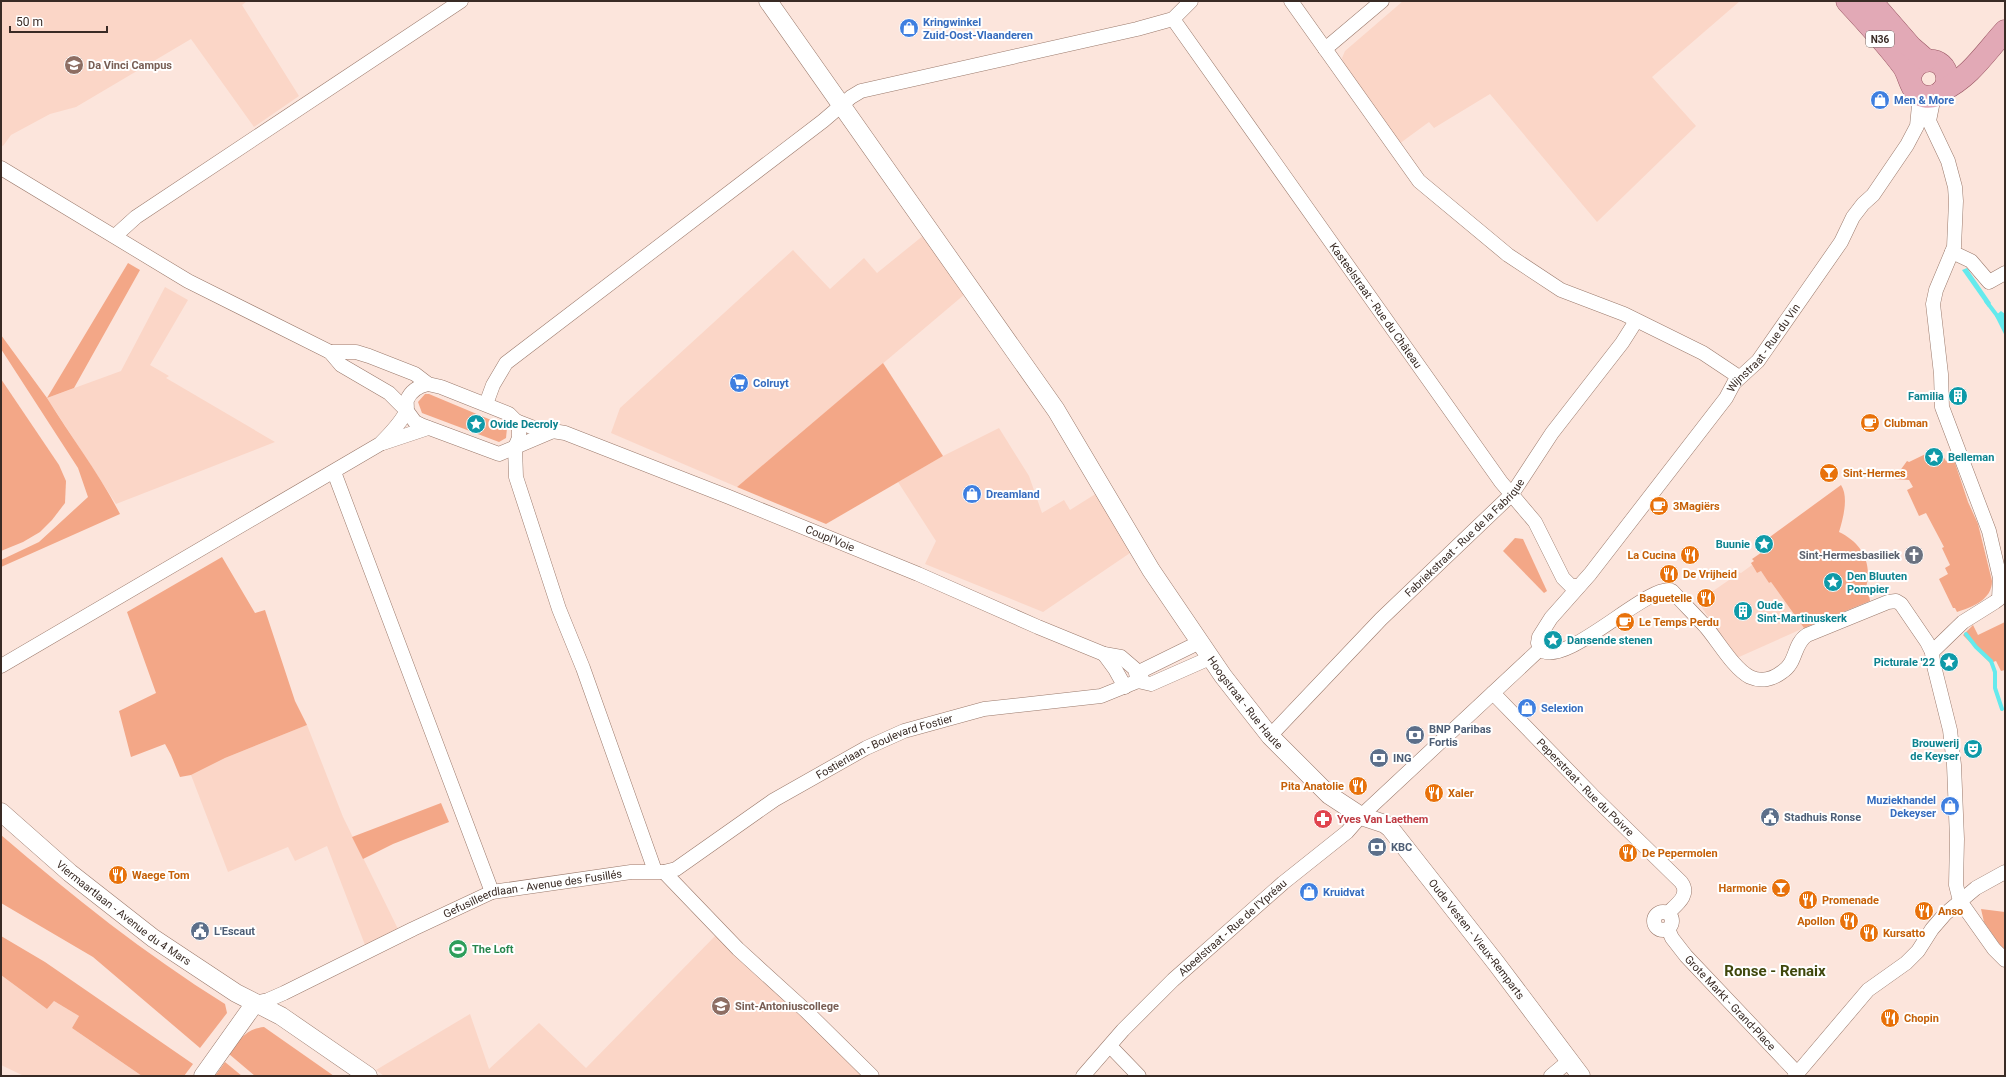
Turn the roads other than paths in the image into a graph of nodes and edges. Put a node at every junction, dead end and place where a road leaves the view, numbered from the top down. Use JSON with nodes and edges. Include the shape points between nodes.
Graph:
{"nodes":[{"id":1,"x":462,"y":1,"type":"edge"},
{"id":2,"x":768,"y":1,"type":"edge"},
{"id":3,"x":1191,"y":1,"type":"edge"},
{"id":4,"x":1291,"y":1,"type":"edge"},
{"id":5,"x":1382,"y":1,"type":"edge"},
{"id":6,"x":1847,"y":1,"type":"edge"},
{"id":7,"x":1871,"y":1,"type":"edge"},
{"id":8,"x":1173,"y":19,"type":"junction"},
{"id":9,"x":2005,"y":31,"type":"edge"},
{"id":10,"x":1325,"y":49,"type":"junction"},
{"id":11,"x":1979,"y":60,"type":"junction"},
{"id":12,"x":1934,"y":63,"type":"junction"},
{"id":13,"x":1927,"y":90,"type":"junction"},
{"id":14,"x":842,"y":104,"type":"junction"},
{"id":15,"x":1,"y":168,"type":"edge"},
{"id":16,"x":115,"y":236,"type":"junction"},
{"id":17,"x":1952,"y":252,"type":"junction"},
{"id":18,"x":2005,"y":273,"type":"edge"},
{"id":19,"x":1636,"y":321,"type":"junction"},
{"id":20,"x":330,"y":352,"type":"junction"},
{"id":21,"x":1739,"y":377,"type":"junction"},
{"id":22,"x":428,"y":384,"type":"junction"},
{"id":23,"x":486,"y":404,"type":"junction"},
{"id":24,"x":407,"y":411,"type":"junction"},
{"id":25,"x":516,"y":421,"type":"junction"},
{"id":26,"x":428,"y":428,"type":"junction"},
{"id":27,"x":554,"y":431,"type":"junction"},
{"id":28,"x":380,"y":444,"type":"junction"},
{"id":29,"x":515,"y":447,"type":"junction"},
{"id":30,"x":334,"y":472,"type":"junction"},
{"id":31,"x":1512,"y":494,"type":"junction"},
{"id":32,"x":1579,"y":586,"type":"junction"},
{"id":33,"x":2002,"y":600,"type":"edge"},
{"id":34,"x":1200,"y":642,"type":"junction"},
{"id":35,"x":1540,"y":649,"type":"junction"},
{"id":36,"x":1932,"y":652,"type":"junction"},
{"id":37,"x":1104,"y":654,"type":"junction"},
{"id":38,"x":1210,"y":658,"type":"junction"},
{"id":39,"x":1,"y":666,"type":"edge"},
{"id":40,"x":1138,"y":681,"type":"junction"},
{"id":41,"x":1125,"y":687,"type":"junction"},
{"id":42,"x":1493,"y":693,"type":"junction"},
{"id":43,"x":1270,"y":736,"type":"junction"},
{"id":44,"x":1,"y":812,"type":"edge"},
{"id":45,"x":1361,"y":816,"type":"junction"},
{"id":46,"x":660,"y":872,"type":"junction"},
{"id":47,"x":2005,"y":872,"type":"edge"},
{"id":48,"x":1680,"y":880,"type":"joint"},
{"id":49,"x":492,"y":892,"type":"junction"},
{"id":50,"x":1960,"y":901,"type":"junction"},
{"id":51,"x":2005,"y":960,"type":"edge"},
{"id":52,"x":255,"y":1003,"type":"junction"},
{"id":53,"x":1110,"y":1046,"type":"junction"},
{"id":54,"x":1569,"y":1061,"type":"junction"},
{"id":55,"x":1796,"y":1074,"type":"edge"},
{"id":56,"x":203,"y":1076,"type":"edge"},
{"id":57,"x":368,"y":1076,"type":"edge"},
{"id":58,"x":872,"y":1076,"type":"edge"},
{"id":59,"x":1083,"y":1076,"type":"edge"},
{"id":60,"x":1139,"y":1076,"type":"edge"},
{"id":61,"x":1551,"y":1076,"type":"edge"},
{"id":62,"x":1581,"y":1076,"type":"edge"}],
"edges":[{"from":1,"to":16,"type":"street","via":[[136,217]]},
{"from":2,"to":14,"type":"street","name":"Hoogstraat - Rue Haute"},
{"from":3,"to":8,"type":"street"},
{"from":4,"to":10,"type":"street"},
{"from":5,"to":10,"type":"street"},
{"from":6,"to":13,"type":"main road","number":"N36"},
{"from":7,"to":12,"type":"main road","number":"N36","via":[[1911,47]]},
{"from":8,"to":14,"type":"street","via":[[861,91]]},
{"from":8,"to":31,"type":"street","name":"Kasteelstraat - Rue du Château"},
{"from":9,"to":11,"type":"main road"},
{"from":10,"to":19,"type":"street","via":[[1419,181],[1508,255],[1554,286]]},
{"from":11,"to":12,"type":"main road","via":[[1960,66]]},
{"from":11,"to":13,"type":"main road","via":[[1966,77]]},
{"from":12,"to":13,"type":"main road","via":[[1946,72],[1948,79]]},
{"from":12,"to":13,"type":"main road","via":[[1917,65],[1913,69]]},
{"from":13,"to":17,"type":"street","via":[[1929,121],[1948,161],[1955,187],[1955,241]]},
{"from":13,"to":21,"type":"street","name":"Wijnstraat - Rue du Vin","via":[[1917,126],[1907,145],[1873,195],[1853,217],[1841,242],[1758,361]]},
{"from":14,"to":23,"type":"street","via":[[824,122],[506,363],[493,385]]},
{"from":14,"to":34,"type":"street","name":"Hoogstraat - Rue Haute","via":[[1056,410],[1151,570]]},
{"from":15,"to":16,"type":"street"},
{"from":16,"to":20,"type":"street","via":[[188,281]]},
{"from":17,"to":18,"type":"street","via":[[1971,261],[1989,282]]},
{"from":17,"to":33,"type":"street","via":[[1932,304],[1941,374],[1942,407],[1988,531],[2000,578]]},
{"from":19,"to":21,"type":"street","via":[[1703,354]]},
{"from":19,"to":31,"type":"street","name":"Fabriekstraat - Rue de la Fabrique","via":[[1552,433]]},
{"from":20,"to":22,"type":"street","name":"Coupl'Voie","via":[[356,352],[415,374]]},
{"from":20,"to":24,"type":"street","via":[[341,365],[389,393]]},
{"from":21,"to":32,"type":"street","name":"Wijnstraat - Rue du Vin","via":[[1726,398]]},
{"from":22,"to":23,"type":"street","name":"Coupl'Voie"},
{"from":22,"to":24,"type":"street","via":[[412,391],[407,401]]},
{"from":23,"to":25,"type":"street","name":"Coupl'Voie","via":[[509,414]]},
{"from":24,"to":26,"type":"street","via":[[415,422]]},
{"from":24,"to":28,"type":"street"},
{"from":25,"to":27,"type":"street","name":"Coupl'Voie","via":[[534,428]]},
{"from":25,"to":29,"type":"street","via":[[519,438]]},
{"from":26,"to":28,"type":"street"},
{"from":26,"to":29,"type":"street","via":[[493,453],[504,453]]},
{"from":27,"to":29,"type":"street"},
{"from":27,"to":37,"type":"street","name":"Coupl'Voie","via":[[565,433],[729,497]]},
{"from":28,"to":30,"type":"street"},
{"from":29,"to":46,"type":"street","via":[[516,477],[559,609]]},
{"from":30,"to":39,"type":"street"},
{"from":30,"to":49,"type":"street"},
{"from":31,"to":32,"type":"street","name":"Kasteelstraat - Rue du Château","via":[[1539,528],[1563,578],[1571,586]]},
{"from":31,"to":43,"type":"street","name":"Fabriekstraat - Rue de la Fabrique","via":[[1392,608]]},
{"from":32,"to":35,"type":"street","name":"Wijnstraat - Rue du Vin","via":[[1541,633],[1538,643]]},
{"from":33,"to":36,"type":"street","via":[[1963,622]]},
{"from":34,"to":38,"type":"street","name":"Hoogstraat - Rue Haute"},
{"from":34,"to":40,"type":"street","name":"Fostierlaan - Boulevard Fostier","via":[[1143,670]]},
{"from":35,"to":36,"type":"street","via":[[1545,653],[1551,653],[1571,647],[1635,606],[1659,592],[1668,590],[1672,591],[1705,626],[1745,673],[1757,679],[1779,675],[1789,667],[1799,642],[1806,636],[1894,601],[1905,608]]},
{"from":35,"to":42,"type":"street","name":"Abeelstraat - Rue de l'Ypréau"},
{"from":36,"to":50,"type":"street","via":[[1950,737],[1957,820],[1955,878]]},
{"from":37,"to":40,"type":"street","name":"Coupl'Voie","via":[[1121,657],[1129,662],[1135,668]]},
{"from":37,"to":41,"type":"street"},
{"from":38,"to":40,"type":"street","name":"Fostierlaan - Boulevard Fostier","via":[[1151,684]]},
{"from":38,"to":43,"type":"street","name":"Hoogstraat - Rue Haute"},
{"from":40,"to":41,"type":"street","name":"Fostierlaan - Boulevard Fostier"},
{"from":41,"to":46,"type":"street","name":"Fostierlaan - Boulevard Fostier","via":[[1092,697],[984,709],[900,733],[810,778],[756,812],[682,866]]},
{"from":42,"to":45,"type":"street","name":"Abeelstraat - Rue de l'Ypréau"},
{"from":42,"to":48,"type":"street","name":"Peperstraat - Rue du Poivre","via":[[1592,795]]},
{"from":43,"to":45,"type":"street","name":"Hoogstraat - Rue Haute","via":[[1329,795]]},
{"from":44,"to":52,"type":"street","name":"Viermaartlaan - Avenue du 4 Mars","via":[[118,913],[194,966]]},
{"from":45,"to":53,"type":"street","name":"Abeelstraat - Rue de l'Ypréau","via":[[1347,832],[1283,883],[1173,980]]},
{"from":45,"to":54,"type":"street","name":"Oude Vesten - Vieux-Remparts","via":[[1385,824],[1394,833]]},
{"from":46,"to":49,"type":"street","name":"Gefusilleerdlaan - Avenue des Fusillés","via":[[638,872]]},
{"from":46,"to":58,"type":"street"},
{"from":47,"to":50,"type":"street","name":"Grote Markt - Grand-Place"},
{"from":48,"to":55,"type":"street","name":"Grote Markt - Grand-Place","via":[[1684,887],[1684,896],[1668,913],[1672,920],[1668,929],[1672,938]]},
{"from":49,"to":52,"type":"street","name":"Gefusilleerdlaan - Avenue des Fusillés","via":[[284,993]]},
{"from":50,"to":51,"type":"street","via":[[1994,949]]},
{"from":50,"to":55,"type":"street","name":"Grote Markt - Grand-Place","via":[[1945,914],[1906,963],[1868,990]]},
{"from":52,"to":56,"type":"street"},
{"from":52,"to":57,"type":"street","name":"Viermaartlaan - Avenue du 4 Mars","via":[[281,1016]]},
{"from":53,"to":59,"type":"street","name":"Abeelstraat - Rue de l'Ypréau"},
{"from":53,"to":60,"type":"street"},
{"from":54,"to":61,"type":"street"},
{"from":54,"to":62,"type":"street","name":"Oude Vesten - Vieux-Remparts"}]}
